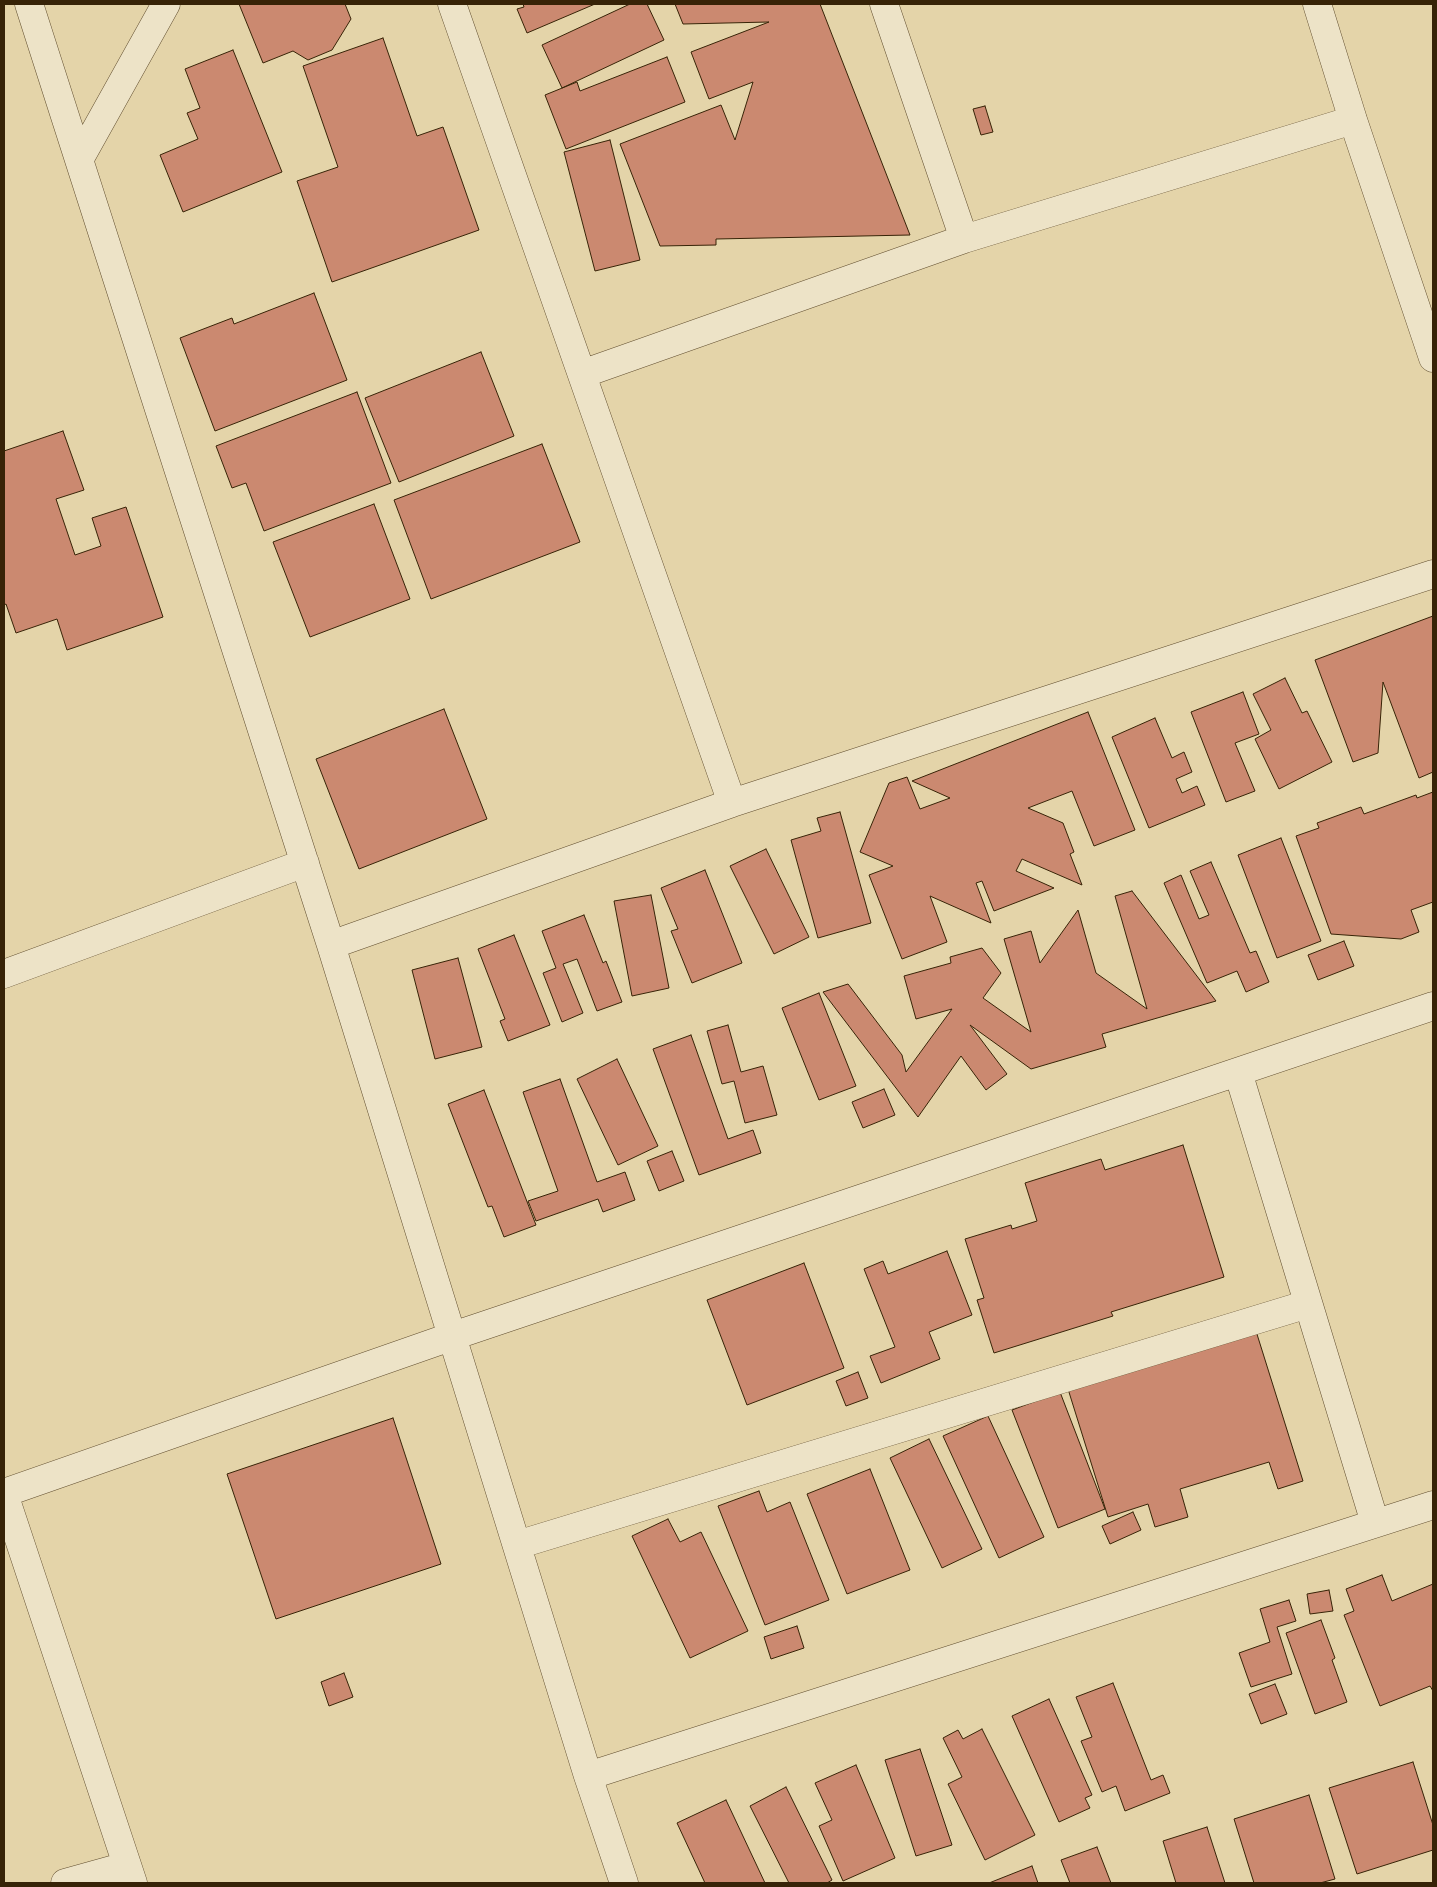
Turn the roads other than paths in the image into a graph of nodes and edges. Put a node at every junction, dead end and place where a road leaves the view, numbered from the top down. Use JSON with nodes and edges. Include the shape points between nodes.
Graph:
{"nodes":[{"id":1,"x":29,"y":4,"type":"edge"},
{"id":2,"x":166,"y":4,"type":"edge"},
{"id":3,"x":452,"y":4,"type":"edge"},
{"id":4,"x":884,"y":4,"type":"edge"},
{"id":5,"x":1317,"y":4,"type":"edge"},
{"id":6,"x":1353,"y":120,"type":"junction"},
{"id":7,"x":79,"y":160,"type":"junction"},
{"id":8,"x":964,"y":239,"type":"junction"},
{"id":9,"x":1433,"y":358,"type":"edge"},
{"id":10,"x":582,"y":374,"type":"junction"},
{"id":11,"x":1433,"y":574,"type":"edge"},
{"id":12,"x":732,"y":803,"type":"junction"},
{"id":13,"x":304,"y":863,"type":"junction"},
{"id":14,"x":331,"y":945,"type":"junction"},
{"id":15,"x":4,"y":974,"type":"edge"},
{"id":16,"x":1433,"y":1006,"type":"edge"},
{"id":17,"x":1238,"y":1072,"type":"junction"},
{"id":18,"x":1308,"y":1304,"type":"junction"},
{"id":19,"x":452,"y":1336,"type":"junction"},
{"id":20,"x":4,"y":1493,"type":"edge"},
{"id":21,"x":1433,"y":1504,"type":"edge"},
{"id":22,"x":1375,"y":1523,"type":"junction"},
{"id":23,"x":517,"y":1545,"type":"junction"},
{"id":24,"x":588,"y":1776,"type":"junction"},
{"id":25,"x":129,"y":1874,"type":"edge"},
{"id":26,"x":65,"y":1883,"type":"edge"},
{"id":27,"x":624,"y":1883,"type":"edge"}],
"edges":[{"from":1,"to":7,"type":"street"},
{"from":2,"to":7,"type":"street"},
{"from":3,"to":10,"type":"street"},
{"from":4,"to":8,"type":"street"},
{"from":5,"to":6,"type":"street"},
{"from":6,"to":8,"type":"street"},
{"from":6,"to":9,"type":"street"},
{"from":7,"to":13,"type":"street"},
{"from":8,"to":10,"type":"street"},
{"from":10,"to":12,"type":"street"},
{"from":11,"to":12,"type":"street"},
{"from":12,"to":14,"type":"street"},
{"from":13,"to":14,"type":"street"},
{"from":13,"to":15,"type":"street"},
{"from":14,"to":19,"type":"street"},
{"from":16,"to":17,"type":"street"},
{"from":17,"to":18,"type":"street"},
{"from":17,"to":19,"type":"street"},
{"from":18,"to":22,"type":"street"},
{"from":18,"to":23,"type":"street"},
{"from":19,"to":20,"type":"street"},
{"from":19,"to":23,"type":"street"},
{"from":20,"to":25,"type":"street"},
{"from":21,"to":22,"type":"street"},
{"from":22,"to":24,"type":"street"},
{"from":23,"to":24,"type":"street"},
{"from":24,"to":27,"type":"street"},
{"from":25,"to":26,"type":"street"}]}
